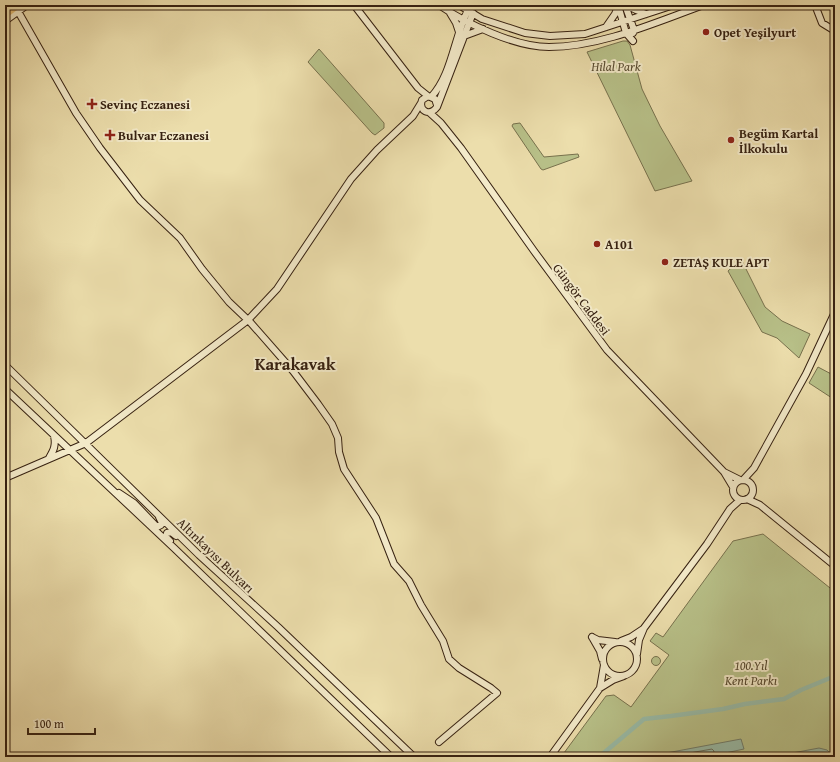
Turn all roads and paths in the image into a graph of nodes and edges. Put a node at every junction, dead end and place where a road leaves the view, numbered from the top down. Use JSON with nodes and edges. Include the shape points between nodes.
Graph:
{"nodes":[{"id":1,"x":26,"y":5,"type":"edge"},
{"id":2,"x":354,"y":5,"type":"edge"},
{"id":3,"x":439,"y":5,"type":"edge"},
{"id":4,"x":458,"y":5,"type":"edge"},
{"id":5,"x":622,"y":5,"type":"edge"},
{"id":6,"x":674,"y":5,"type":"edge"},
{"id":7,"x":704,"y":5,"type":"edge"},
{"id":8,"x":815,"y":5,"type":"edge"},
{"id":9,"x":17,"y":7,"type":"edge"},
{"id":10,"x":447,"y":11,"type":"junction"},
{"id":11,"x":470,"y":11,"type":"junction"},
{"id":12,"x":5,"y":14,"type":"edge"},
{"id":13,"x":646,"y":14,"type":"junction"},
{"id":14,"x":630,"y":19,"type":"junction"},
{"id":15,"x":466,"y":21,"type":"junction"},
{"id":16,"x":5,"y":22,"type":"edge"},
{"id":17,"x":623,"y":22,"type":"junction"},
{"id":18,"x":606,"y":27,"type":"junction"},
{"id":19,"x":483,"y":29,"type":"junction"},
{"id":20,"x":634,"y":30,"type":"junction"},
{"id":21,"x":835,"y":31,"type":"edge"},
{"id":22,"x":626,"y":33,"type":"junction"},
{"id":23,"x":461,"y":34,"type":"junction"},
{"id":24,"x":418,"y":88,"type":"junction"},
{"id":25,"x":430,"y":96,"type":"junction"},
{"id":26,"x":421,"y":101,"type":"junction"},
{"id":27,"x":437,"y":106,"type":"junction"},
{"id":28,"x":429,"y":113,"type":"junction"},
{"id":29,"x":413,"y":116,"type":"junction"},
{"id":30,"x":441,"y":123,"type":"junction"},
{"id":31,"x":835,"y":312,"type":"edge"},
{"id":32,"x":248,"y":320,"type":"junction"},
{"id":33,"x":5,"y":365,"type":"edge"},
{"id":34,"x":5,"y":370,"type":"edge"},
{"id":35,"x":25,"y":384,"type":"junction"},
{"id":36,"x":5,"y":389,"type":"edge"},
{"id":37,"x":8,"y":396,"type":"edge"},
{"id":38,"x":54,"y":436,"type":"junction"},
{"id":39,"x":86,"y":443,"type":"junction"},
{"id":40,"x":69,"y":450,"type":"junction"},
{"id":41,"x":49,"y":458,"type":"junction"},
{"id":42,"x":754,"y":468,"type":"junction"},
{"id":43,"x":724,"y":472,"type":"junction"},
{"id":44,"x":5,"y":478,"type":"edge"},
{"id":45,"x":742,"y":480,"type":"junction"},
{"id":46,"x":752,"y":488,"type":"junction"},
{"id":47,"x":111,"y":489,"type":"junction"},
{"id":48,"x":733,"y":490,"type":"junction"},
{"id":49,"x":744,"y":500,"type":"junction"},
{"id":50,"x":760,"y":505,"type":"junction"},
{"id":51,"x":730,"y":509,"type":"junction"},
{"id":52,"x":156,"y":513,"type":"junction"},
{"id":53,"x":178,"y":552,"type":"junction"},
{"id":54,"x":209,"y":564,"type":"junction"},
{"id":55,"x":835,"y":566,"type":"edge"},
{"id":56,"x":644,"y":628,"type":"junction"},
{"id":57,"x":618,"y":642,"type":"junction"},
{"id":58,"x":637,"y":654,"type":"junction"},
{"id":59,"x":603,"y":662,"type":"junction"},
{"id":60,"x":624,"y":676,"type":"junction"},
{"id":61,"x":600,"y":688,"type":"junction"},
{"id":62,"x":439,"y":742,"type":"dead end"},
{"id":63,"x":391,"y":757,"type":"edge"},
{"id":64,"x":414,"y":757,"type":"edge"},
{"id":65,"x":550,"y":757,"type":"edge"}],
"edges":[{"from":1,"to":9,"type":"main road"},
{"from":2,"to":24,"type":"main road","name":"Güngör Caddesi"},
{"from":3,"to":10,"type":"main road"},
{"from":4,"to":11,"type":"main road"},
{"from":5,"to":13,"type":"main road"},
{"from":5,"to":14,"type":"main road"},
{"from":5,"to":17,"type":"main road"},
{"from":5,"to":18,"type":"main road"},
{"from":6,"to":13,"type":"main road"},
{"from":7,"to":20,"type":"main road"},
{"from":8,"to":21,"type":"main road","via":[[822,23]]},
{"from":9,"to":12,"type":"highway"},
{"from":9,"to":16,"type":"main road"},
{"from":9,"to":32,"type":"main road","via":[[76,113],[100,148],[140,200],[180,238],[229,302]]},
{"from":10,"to":15,"type":"main road"},
{"from":10,"to":23,"type":"main road"},
{"from":11,"to":15,"type":"main road"},
{"from":11,"to":18,"type":"main road","via":[[482,19],[539,35],[585,34]]},
{"from":13,"to":14,"type":"main road"},
{"from":14,"to":17,"type":"main road"},
{"from":14,"to":20,"type":"main road"},
{"from":15,"to":19,"type":"main road"},
{"from":15,"to":23,"type":"main road"},
{"from":17,"to":18,"type":"main road"},
{"from":17,"to":22,"type":"main road"},
{"from":19,"to":22,"type":"main road","via":[[530,45],[549,47],[579,45]]},
{"from":19,"to":23,"type":"main road"},
{"from":20,"to":22,"type":"main road"},
{"from":20,"to":22,"type":"main road","via":[[633,41]]},
{"from":23,"to":25,"type":"main road","via":[[440,86]]},
{"from":23,"to":27,"type":"main road"},
{"from":24,"to":25,"type":"main road","name":"Güngör Caddesi"},
{"from":24,"to":26,"type":"main road","name":"Güngör Caddesi"},
{"from":25,"to":26,"type":"main road"},
{"from":25,"to":27,"type":"main road","name":"Güngör Caddesi","via":[[435,99]]},
{"from":26,"to":28,"type":"main road","name":"Güngör Caddesi","via":[[423,110]]},
{"from":26,"to":29,"type":"main road"},
{"from":27,"to":28,"type":"main road"},
{"from":27,"to":30,"type":"main road","name":"Güngör Caddesi"},
{"from":28,"to":29,"type":"main road"},
{"from":28,"to":30,"type":"main road","name":"Güngör Caddesi"},
{"from":29,"to":32,"type":"main road","via":[[351,179],[277,289]]},
{"from":30,"to":43,"type":"main road","name":"Güngör Caddesi","via":[[605,348]]},
{"from":31,"to":42,"type":"main road","via":[[806,374]]},
{"from":32,"to":39,"type":"main road"},
{"from":32,"to":62,"type":"main road","via":[[294,371],[332,424],[338,438],[344,469],[376,518],[394,564],[409,581],[420,605],[443,641],[449,659],[497,693]]},
{"from":33,"to":35,"type":"main road","name":"Altınkayısı Bulvarı"},
{"from":34,"to":35,"type":"main road"},
{"from":35,"to":39,"type":"main road","name":"Altınkayısı Bulvarı"},
{"from":36,"to":37,"type":"main road","name":"Altınkayısı Bulvarı"},
{"from":37,"to":38,"type":"main road","name":"Altınkayısı Bulvarı"},
{"from":38,"to":40,"type":"main road","name":"Altınkayısı Bulvarı"},
{"from":38,"to":41,"type":"main road","via":[[55,448]]},
{"from":39,"to":40,"type":"main road"},
{"from":39,"to":52,"type":"main road","name":"Altınkayısı Bulvarı"},
{"from":40,"to":41,"type":"main road"},
{"from":40,"to":47,"type":"main road","name":"Altınkayısı Bulvarı"},
{"from":41,"to":44,"type":"main road"},
{"from":42,"to":45,"type":"main road"},
{"from":42,"to":46,"type":"main road"},
{"from":43,"to":45,"type":"main road","name":"Güngör Caddesi"},
{"from":43,"to":48,"type":"main road","name":"Güngör Caddesi"},
{"from":45,"to":46,"type":"main road","via":[[747,480]]},
{"from":45,"to":48,"type":"main road","via":[[737,482]]},
{"from":46,"to":49,"type":"main road","via":[[750,497]]},
{"from":46,"to":50,"type":"main road"},
{"from":47,"to":52,"type":"main road","via":[[134,503],[159,527],[162,523]]},
{"from":47,"to":53,"type":"main road","name":"Altınkayısı Bulvarı"},
{"from":48,"to":49,"type":"main road","via":[[737,499]]},
{"from":48,"to":51,"type":"main road"},
{"from":49,"to":50,"type":"main road"},
{"from":49,"to":51,"type":"main road"},
{"from":50,"to":55,"type":"main road"},
{"from":51,"to":56,"type":"main road"},
{"from":52,"to":54,"type":"main road","name":"Altınkayısı Bulvarı"},
{"from":53,"to":54,"type":"main road","via":[[166,537],[169,532]]},
{"from":53,"to":63,"type":"main road","name":"Altınkayısı Bulvarı"},
{"from":54,"to":64,"type":"main road","name":"Altınkayısı Bulvarı"},
{"from":56,"to":57,"type":"main road"},
{"from":56,"to":58,"type":"main road"},
{"from":57,"to":58,"type":"main road","via":[[631,645]]},
{"from":57,"to":59,"type":"main road","via":[[606,648]]},
{"from":57,"to":59,"type":"main road","via":[[592,637]]},
{"from":58,"to":60,"type":"main road","via":[[638,660],[634,670]]},
{"from":59,"to":60,"type":"main road","via":[[612,674]]},
{"from":59,"to":61,"type":"main road"},
{"from":60,"to":61,"type":"main road"},
{"from":61,"to":65,"type":"main road"}]}
